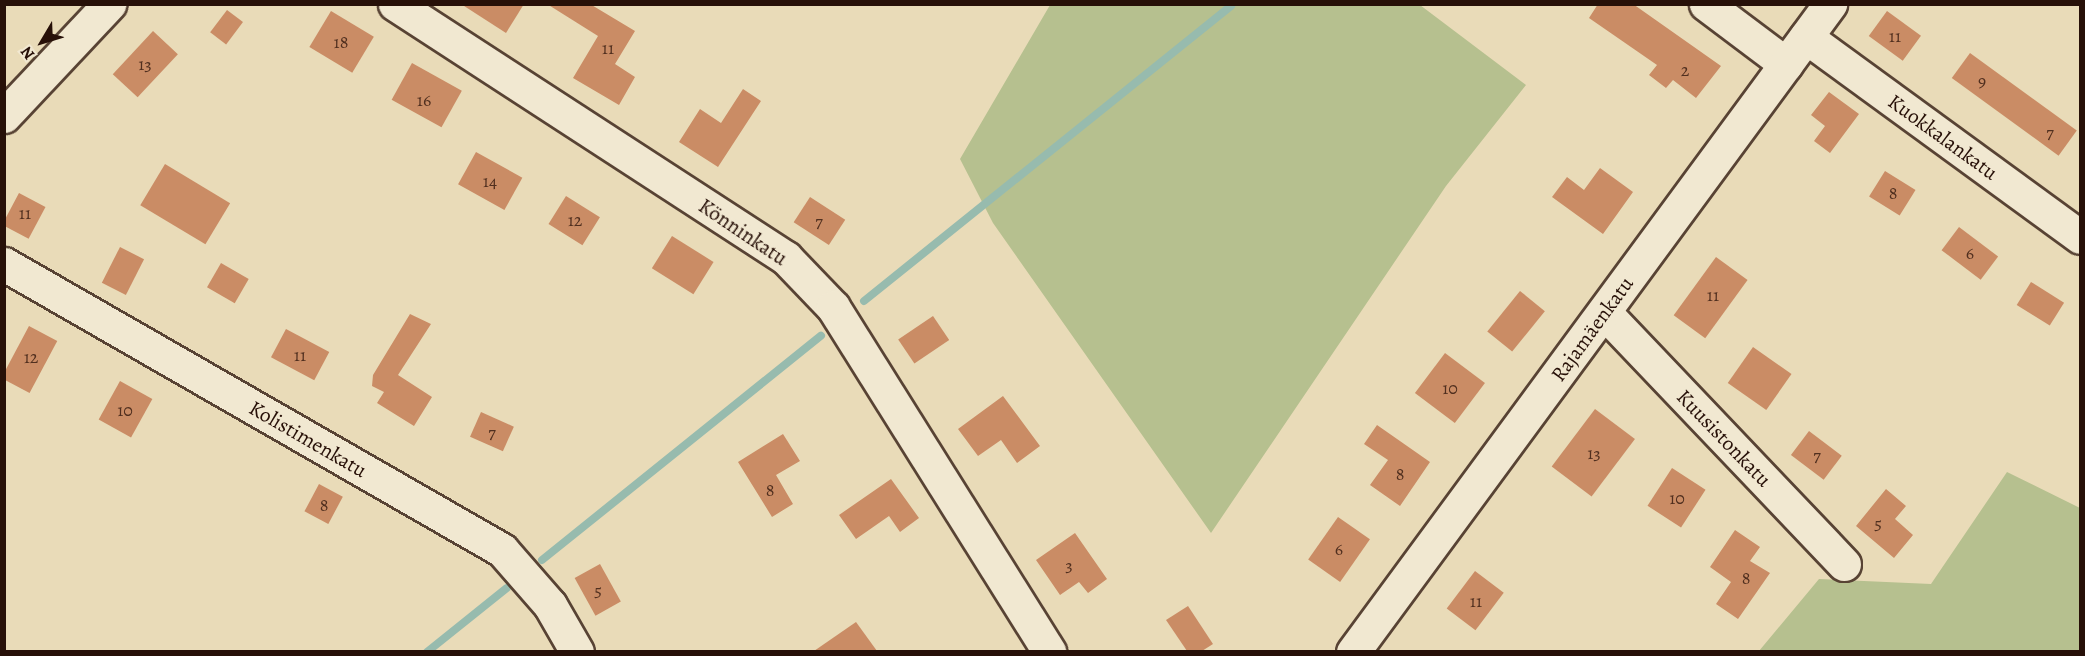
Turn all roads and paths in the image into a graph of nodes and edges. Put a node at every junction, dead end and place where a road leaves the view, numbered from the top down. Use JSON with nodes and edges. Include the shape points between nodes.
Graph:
{"nodes":[{"id":1,"x":109,"y":4,"type":"edge"},
{"id":2,"x":395,"y":4,"type":"edge"},
{"id":3,"x":1706,"y":4,"type":"edge"},
{"id":4,"x":1830,"y":4,"type":"edge"},
{"id":5,"x":1806,"y":37,"type":"junction"},
{"id":6,"x":1786,"y":64,"type":"junction"},
{"id":7,"x":4,"y":116,"type":"edge"},
{"id":8,"x":2080,"y":237,"type":"edge"},
{"id":9,"x":4,"y":264,"type":"edge"},
{"id":10,"x":1604,"y":312,"type":"junction"},
{"id":11,"x":1844,"y":564,"type":"dead end"},
{"id":12,"x":577,"y":651,"type":"edge"},
{"id":13,"x":1049,"y":651,"type":"edge"},
{"id":14,"x":1353,"y":651,"type":"edge"}],
"edges":[{"from":1,"to":7,"type":"street"},
{"from":2,"to":13,"type":"street","name":"Könninkatu","via":[[786,258],[839,316]]},
{"from":3,"to":6,"type":"street"},
{"from":4,"to":5,"type":"street","name":"Rajamäenkatu"},
{"from":5,"to":6,"type":"street","name":"Rajamäenkatu"},
{"from":5,"to":8,"type":"street","name":"Kuokkalankatu"},
{"from":6,"to":10,"type":"street","name":"Rajamäenkatu"},
{"from":9,"to":12,"type":"street","name":"Kolistimenkatu","via":[[502,550],[550,605]]},
{"from":10,"to":11,"type":"street","name":"Kuusistonkatu"},
{"from":10,"to":14,"type":"street","name":"Rajamäenkatu"}]}
